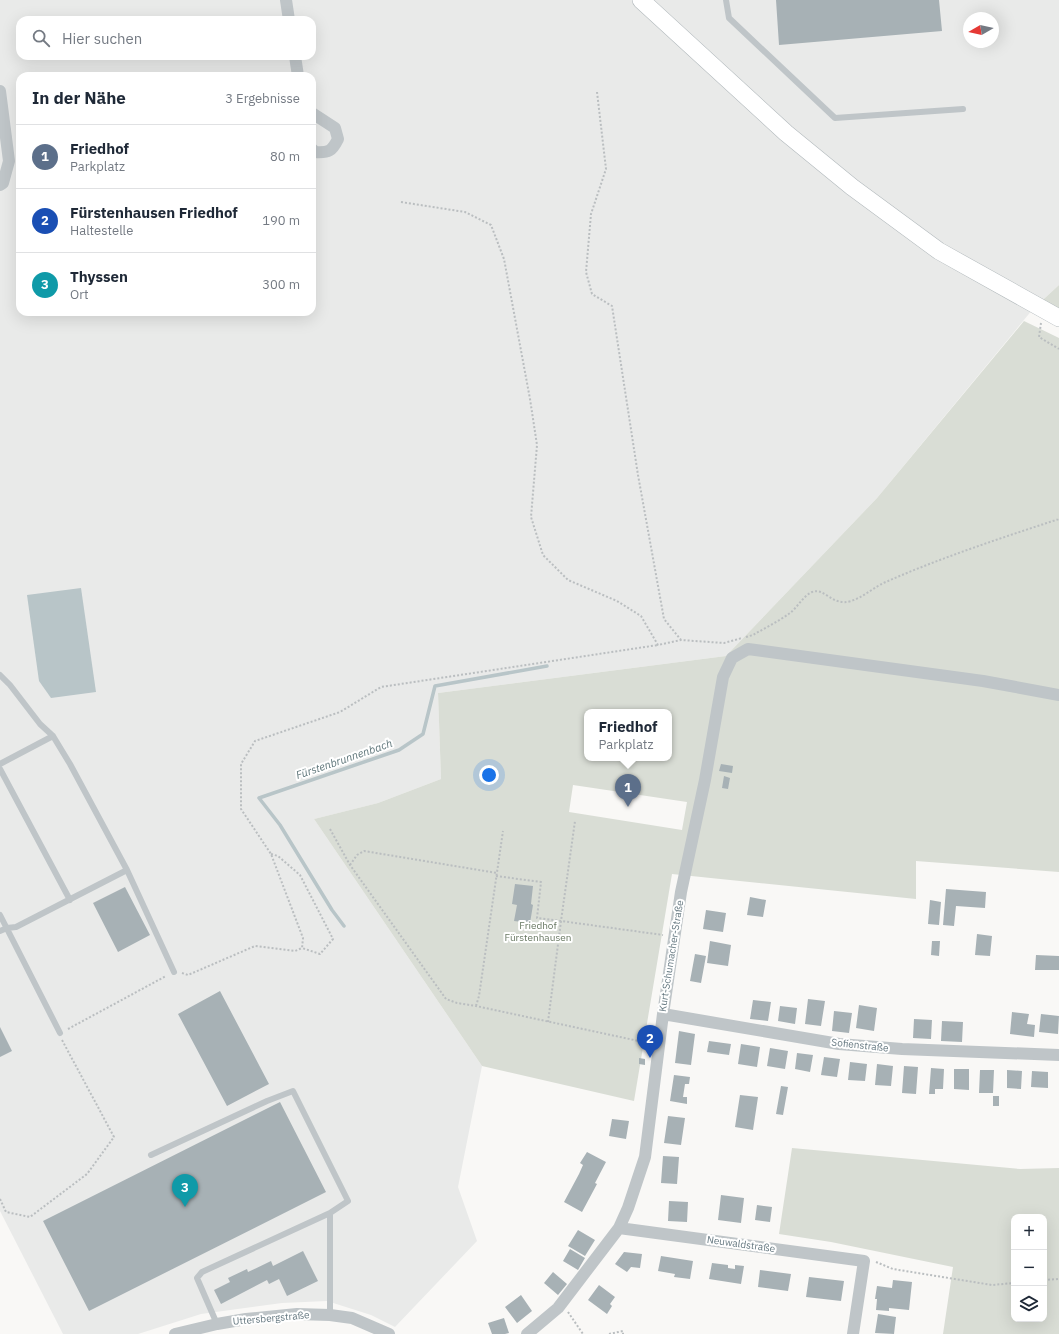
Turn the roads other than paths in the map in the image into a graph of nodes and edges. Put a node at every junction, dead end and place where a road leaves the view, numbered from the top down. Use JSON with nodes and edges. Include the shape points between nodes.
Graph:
{"nodes":[{"id":1,"x":286,"y":0,"type":"edge"},
{"id":2,"x":641,"y":0,"type":"edge"},
{"id":3,"x":726,"y":0,"type":"edge"},
{"id":4,"x":288,"y":16,"type":"edge"},
{"id":5,"x":296,"y":60,"type":"edge"},
{"id":6,"x":297,"y":72,"type":"edge"},
{"id":7,"x":0,"y":91,"type":"edge"},
{"id":8,"x":963,"y":109,"type":"dead end"},
{"id":9,"x":316,"y":116,"type":"edge"},
{"id":10,"x":316,"y":152,"type":"edge"},
{"id":11,"x":0,"y":185,"type":"edge"},
{"id":12,"x":1059,"y":318,"type":"edge"},
{"id":13,"x":0,"y":675,"type":"edge"},
{"id":14,"x":1059,"y":695,"type":"edge"},
{"id":15,"x":53,"y":736,"type":"junction"},
{"id":16,"x":0,"y":764,"type":"edge"},
{"id":17,"x":0,"y":769,"type":"edge"},
{"id":18,"x":127,"y":870,"type":"junction"},
{"id":19,"x":70,"y":900,"type":"junction"},
{"id":20,"x":0,"y":915,"type":"edge"},
{"id":21,"x":7,"y":928,"type":"junction"},
{"id":22,"x":0,"y":931,"type":"edge"},
{"id":23,"x":174,"y":972,"type":"road end"},
{"id":24,"x":663,"y":1014,"type":"junction"},
{"id":25,"x":60,"y":1033,"type":"road end"},
{"id":26,"x":1059,"y":1055,"type":"edge"},
{"id":27,"x":151,"y":1155,"type":"dead end"},
{"id":28,"x":330,"y":1213,"type":"junction"},
{"id":29,"x":619,"y":1228,"type":"junction"},
{"id":30,"x":330,"y":1315,"type":"junction"},
{"id":31,"x":217,"y":1324,"type":"junction"},
{"id":32,"x":175,"y":1334,"type":"edge"},
{"id":33,"x":389,"y":1334,"type":"edge"},
{"id":34,"x":527,"y":1334,"type":"edge"},
{"id":35,"x":853,"y":1334,"type":"edge"}],
"edges":[{"from":1,"to":4,"type":"street"},
{"from":2,"to":12,"type":"main road","via":[[786,133],[852,187],[939,251]]},
{"from":3,"to":8,"type":"lane","via":[[729,18],[835,118]]},
{"from":5,"to":6,"type":"street"},
{"from":7,"to":11,"type":"street","via":[[9,161],[3,183]]},
{"from":9,"to":10,"type":"street","via":[[335,128],[338,139],[333,149],[325,153]]},
{"from":13,"to":15,"type":"lane"},
{"from":14,"to":24,"type":"street","name":"Kurt-Schumacher-Straße","via":[[983,681],[748,649],[732,658],[723,677],[705,780],[681,892]]},
{"from":15,"to":16,"type":"lane"},
{"from":15,"to":18,"type":"lane"},
{"from":17,"to":19,"type":"lane"},
{"from":18,"to":19,"type":"lane"},
{"from":18,"to":23,"type":"lane"},
{"from":19,"to":21,"type":"lane","via":[[16,927]]},
{"from":20,"to":21,"type":"lane"},
{"from":21,"to":22,"type":"lane"},
{"from":21,"to":25,"type":"lane"},
{"from":24,"to":26,"type":"street","name":"Sofienstraße","via":[[839,1044]]},
{"from":24,"to":29,"type":"street","name":"Kurt-Schumacher-Straße","via":[[644,1157]]},
{"from":27,"to":28,"type":"lane","via":[[294,1091],[348,1201]]},
{"from":28,"to":30,"type":"lane"},
{"from":28,"to":31,"type":"lane","via":[[202,1272],[197,1278]]},
{"from":29,"to":34,"type":"street","name":"Kurt-Schumacher-Straße","via":[[558,1308]]},
{"from":29,"to":35,"type":"street","name":"Neuwaldstraße","via":[[864,1260]]},
{"from":30,"to":31,"type":"street","name":"Uttersbergstraße","via":[[297,1314]]},
{"from":30,"to":33,"type":"street","name":"Uttersbergstraße","via":[[352,1318]]},
{"from":31,"to":32,"type":"street","name":"Uttersbergstraße"}]}
